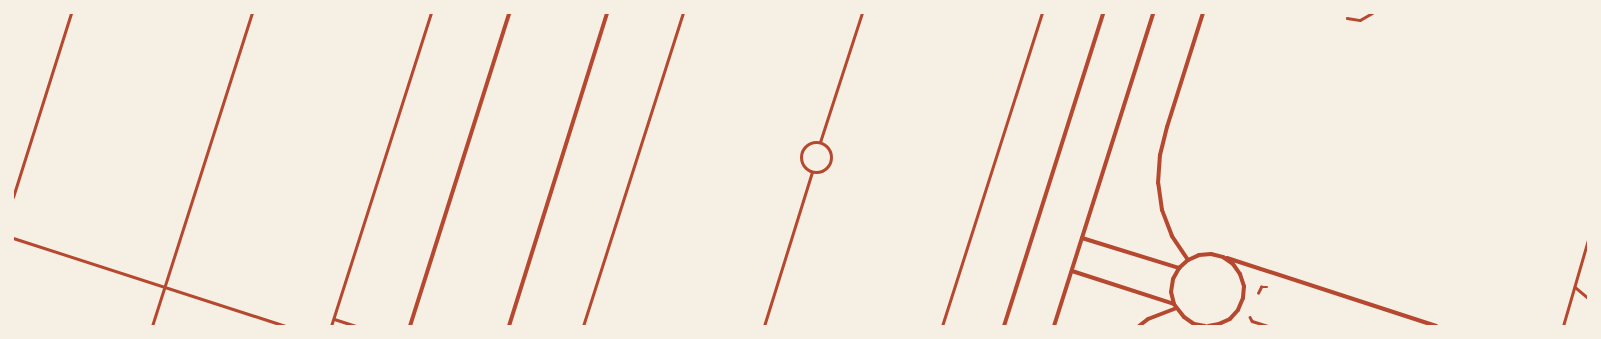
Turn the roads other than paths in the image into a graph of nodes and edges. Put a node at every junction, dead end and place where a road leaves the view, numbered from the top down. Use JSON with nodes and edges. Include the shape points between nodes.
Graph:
{"nodes":[{"id":1,"x":71,"y":13,"type":"edge"},
{"id":2,"x":252,"y":13,"type":"edge"},
{"id":3,"x":431,"y":13,"type":"edge"},
{"id":4,"x":509,"y":13,"type":"edge"},
{"id":5,"x":607,"y":13,"type":"edge"},
{"id":6,"x":683,"y":13,"type":"edge"},
{"id":7,"x":862,"y":13,"type":"edge"},
{"id":8,"x":1042,"y":13,"type":"edge"},
{"id":9,"x":1103,"y":13,"type":"edge"},
{"id":10,"x":1153,"y":13,"type":"edge"},
{"id":11,"x":1203,"y":13,"type":"edge"},
{"id":12,"x":820,"y":142,"type":"junction"},
{"id":13,"x":812,"y":172,"type":"junction"},
{"id":14,"x":13,"y":197,"type":"edge"},
{"id":15,"x":13,"y":238,"type":"edge"},
{"id":16,"x":1082,"y":238,"type":"junction"},
{"id":17,"x":1223,"y":257,"type":"junction"},
{"id":18,"x":1188,"y":260,"type":"junction"},
{"id":19,"x":1179,"y":268,"type":"junction"},
{"id":20,"x":1072,"y":271,"type":"junction"},
{"id":21,"x":164,"y":287,"type":"junction"},
{"id":22,"x":1175,"y":306,"type":"junction"},
{"id":23,"x":334,"y":319,"type":"junction"},
{"id":24,"x":152,"y":326,"type":"edge"},
{"id":25,"x":286,"y":326,"type":"edge"},
{"id":26,"x":331,"y":326,"type":"edge"},
{"id":27,"x":355,"y":326,"type":"edge"},
{"id":28,"x":410,"y":326,"type":"edge"},
{"id":29,"x":509,"y":326,"type":"edge"},
{"id":30,"x":583,"y":326,"type":"edge"},
{"id":31,"x":764,"y":326,"type":"edge"},
{"id":32,"x":942,"y":326,"type":"edge"},
{"id":33,"x":1004,"y":326,"type":"edge"},
{"id":34,"x":1054,"y":326,"type":"edge"},
{"id":35,"x":1139,"y":326,"type":"edge"},
{"id":36,"x":1205,"y":326,"type":"edge"},
{"id":37,"x":1208,"y":326,"type":"edge"},
{"id":38,"x":1436,"y":326,"type":"edge"}],
"edges":[{"from":1,"to":14,"type":"lane"},
{"from":2,"to":21,"type":"lane"},
{"from":3,"to":23,"type":"lane"},
{"from":4,"to":28,"type":"street"},
{"from":5,"to":29,"type":"street"},
{"from":6,"to":30,"type":"lane"},
{"from":7,"to":12,"type":"lane"},
{"from":8,"to":32,"type":"lane"},
{"from":9,"to":33,"type":"street"},
{"from":10,"to":16,"type":"street"},
{"from":11,"to":18,"type":"street","via":[[1167,127],[1160,155],[1158,183],[1162,210],[1172,236]]},
{"from":12,"to":13,"type":"lane","via":[[827,146],[831,161],[827,168],[820,172]]},
{"from":12,"to":13,"type":"lane","via":[[812,142],[800,153],[805,168]]},
{"from":13,"to":31,"type":"lane"},
{"from":15,"to":21,"type":"lane"},
{"from":16,"to":19,"type":"street"},
{"from":16,"to":20,"type":"street"},
{"from":17,"to":18,"type":"street","via":[[1199,255]]},
{"from":17,"to":37,"type":"street","via":[[1233,264],[1240,274],[1244,286],[1243,298],[1238,310],[1230,319]]},
{"from":17,"to":38,"type":"street"},
{"from":18,"to":19,"type":"street"},
{"from":19,"to":22,"type":"street","via":[[1173,279],[1171,292]]},
{"from":20,"to":22,"type":"street"},
{"from":20,"to":34,"type":"street"},
{"from":21,"to":24,"type":"lane"},
{"from":21,"to":25,"type":"lane"},
{"from":22,"to":35,"type":"street"},
{"from":22,"to":36,"type":"street","via":[[1194,324]]},
{"from":23,"to":26,"type":"lane"},
{"from":23,"to":27,"type":"lane"}]}
